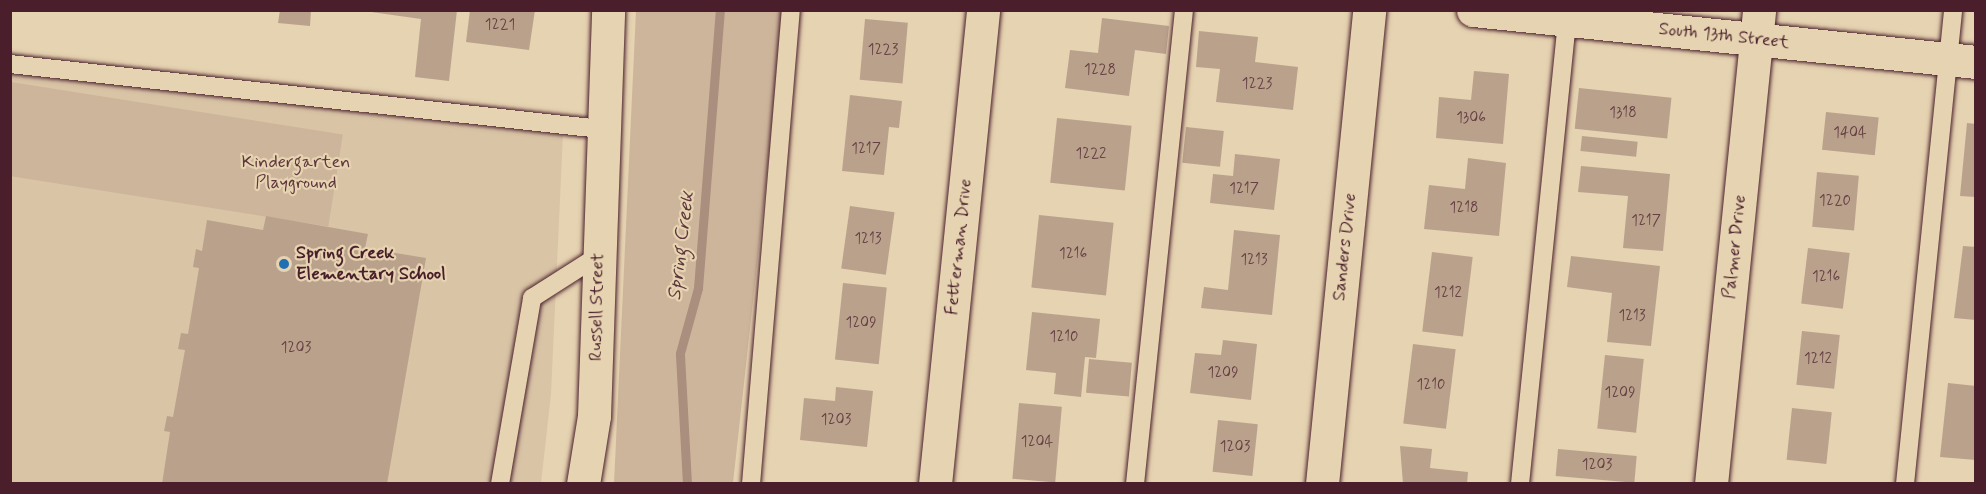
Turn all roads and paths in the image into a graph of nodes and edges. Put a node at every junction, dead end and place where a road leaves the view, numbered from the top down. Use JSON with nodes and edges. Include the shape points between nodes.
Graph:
{"nodes":[{"id":1,"x":608,"y":10,"type":"edge"},
{"id":2,"x":791,"y":10,"type":"edge"},
{"id":3,"x":983,"y":10,"type":"edge"},
{"id":4,"x":1184,"y":10,"type":"edge"},
{"id":5,"x":1369,"y":10,"type":"edge"},
{"id":6,"x":1473,"y":10,"type":"edge"},
{"id":7,"x":1953,"y":10,"type":"edge"},
{"id":8,"x":1568,"y":15,"type":"edge"},
{"id":9,"x":1757,"y":25,"type":"edge"},
{"id":10,"x":1962,"y":60,"type":"edge"},
{"id":11,"x":10,"y":64,"type":"edge"},
{"id":12,"x":601,"y":129,"type":"junction"},
{"id":13,"x":598,"y":256,"type":"junction"},
{"id":14,"x":500,"y":483,"type":"edge"},
{"id":15,"x":583,"y":483,"type":"edge"},
{"id":16,"x":751,"y":483,"type":"edge"},
{"id":17,"x":935,"y":483,"type":"edge"},
{"id":18,"x":1135,"y":483,"type":"edge"},
{"id":19,"x":1322,"y":483,"type":"edge"},
{"id":20,"x":1520,"y":483,"type":"edge"},
{"id":21,"x":1711,"y":483,"type":"edge"},
{"id":22,"x":1905,"y":483,"type":"edge"}],
"edges":[{"from":1,"to":12,"type":"street","name":"Russell Street"},
{"from":2,"to":16,"type":"lane"},
{"from":3,"to":17,"type":"street","name":"Fetterman Drive"},
{"from":4,"to":18,"type":"lane"},
{"from":5,"to":19,"type":"street","name":"Sanders Drive"},
{"from":6,"to":8,"type":"street","name":"South 13th Street"},
{"from":7,"to":10,"type":"lane"},
{"from":8,"to":9,"type":"street","name":"South 13th Street"},
{"from":8,"to":20,"type":"lane"},
{"from":9,"to":10,"type":"street","name":"South 13th Street"},
{"from":9,"to":21,"type":"street","name":"Palmer Drive"},
{"from":10,"to":22,"type":"lane"},
{"from":11,"to":12,"type":"lane"},
{"from":12,"to":13,"type":"street","name":"Russell Street"},
{"from":13,"to":14,"type":"lane","via":[[532,298]]},
{"from":13,"to":15,"type":"street","name":"Russell Street","via":[[594,416]]}]}
